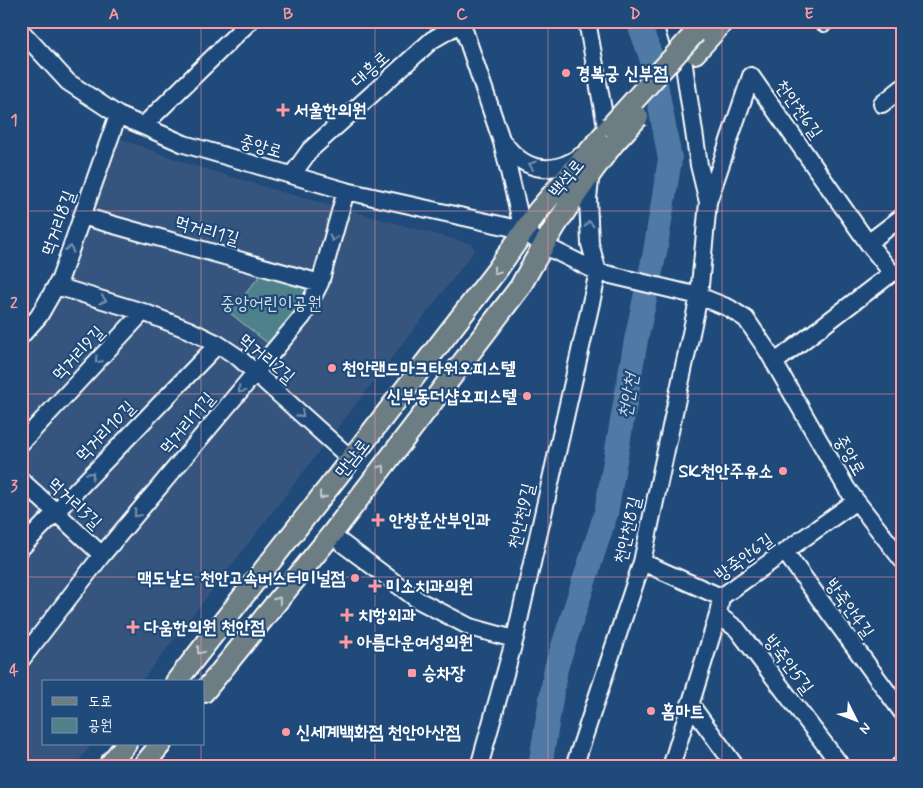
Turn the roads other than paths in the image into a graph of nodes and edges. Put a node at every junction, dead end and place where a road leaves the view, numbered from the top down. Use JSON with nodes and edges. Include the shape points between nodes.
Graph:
{"nodes":[{"id":1,"x":250,"y":21,"type":"edge"},
{"id":2,"x":587,"y":21,"type":"edge"},
{"id":3,"x":672,"y":21,"type":"edge"},
{"id":4,"x":724,"y":21,"type":"edge"},
{"id":5,"x":461,"y":22,"type":"edge"},
{"id":6,"x":701,"y":27,"type":"edge"},
{"id":7,"x":21,"y":31,"type":"edge"},
{"id":8,"x":902,"y":88,"type":"edge"},
{"id":9,"x":882,"y":104,"type":"dead end"},
{"id":10,"x":118,"y":115,"type":"junction"},
{"id":11,"x":143,"y":126,"type":"junction"},
{"id":12,"x":610,"y":134,"type":"junction"},
{"id":13,"x":502,"y":142,"type":"junction"},
{"id":14,"x":591,"y":148,"type":"junction"},
{"id":15,"x":591,"y":171,"type":"junction"},
{"id":16,"x":292,"y":175,"type":"junction"},
{"id":17,"x":346,"y":191,"type":"junction"},
{"id":18,"x":708,"y":202,"type":"junction"},
{"id":19,"x":82,"y":216,"type":"junction"},
{"id":20,"x":902,"y":217,"type":"edge"},
{"id":21,"x":524,"y":230,"type":"junction"},
{"id":22,"x":868,"y":243,"type":"junction"},
{"id":23,"x":543,"y":245,"type":"junction"},
{"id":24,"x":598,"y":272,"type":"junction"},
{"id":25,"x":320,"y":283,"type":"junction"},
{"id":26,"x":56,"y":286,"type":"junction"},
{"id":27,"x":699,"y":296,"type":"junction"},
{"id":28,"x":143,"y":312,"type":"junction"},
{"id":29,"x":461,"y":317,"type":"junction"},
{"id":30,"x":484,"y":334,"type":"junction"},
{"id":31,"x":21,"y":336,"type":"edge"},
{"id":32,"x":218,"y":344,"type":"junction"},
{"id":33,"x":774,"y":363,"type":"junction"},
{"id":34,"x":256,"y":373,"type":"junction"},
{"id":35,"x":21,"y":443,"type":"edge"},
{"id":36,"x":351,"y":459,"type":"junction"},
{"id":37,"x":21,"y":480,"type":"edge"},
{"id":38,"x":856,"y":501,"type":"junction"},
{"id":39,"x":55,"y":511,"type":"junction"},
{"id":40,"x":331,"y":535,"type":"junction"},
{"id":41,"x":21,"y":548,"type":"edge"},
{"id":42,"x":785,"y":552,"type":"junction"},
{"id":43,"x":102,"y":555,"type":"junction"},
{"id":44,"x":902,"y":560,"type":"edge"},
{"id":45,"x":642,"y":562,"type":"junction"},
{"id":46,"x":721,"y":597,"type":"junction"},
{"id":47,"x":718,"y":615,"type":"junction"},
{"id":48,"x":514,"y":639,"type":"junction"},
{"id":49,"x":21,"y":660,"type":"edge"},
{"id":50,"x":178,"y":680,"type":"edge"},
{"id":51,"x":205,"y":691,"type":"edge"},
{"id":52,"x":690,"y":704,"type":"junction"},
{"id":53,"x":902,"y":712,"type":"edge"},
{"id":54,"x":124,"y":746,"type":"edge"},
{"id":55,"x":159,"y":746,"type":"edge"},
{"id":56,"x":902,"y":764,"type":"edge"},
{"id":57,"x":108,"y":767,"type":"edge"},
{"id":58,"x":142,"y":767,"type":"edge"},
{"id":59,"x":479,"y":767,"type":"edge"},
{"id":60,"x":574,"y":767,"type":"edge"},
{"id":61,"x":671,"y":767,"type":"edge"},
{"id":62,"x":736,"y":767,"type":"edge"},
{"id":63,"x":842,"y":767,"type":"edge"},
{"id":64,"x":898,"y":767,"type":"edge"}],
"edges":[{"from":1,"to":11,"type":"street"},
{"from":2,"to":12,"type":"street"},
{"from":3,"to":18,"type":"street","name":"천안천6길","via":[[683,59]]},
{"from":4,"to":12,"type":"main road","bridge":true},
{"from":5,"to":13,"type":"street","name":"대흥로"},
{"from":5,"to":16,"type":"street","name":"대흥로","via":[[432,40],[310,150]]},
{"from":6,"to":12,"type":"main road","bridge":true},
{"from":7,"to":10,"type":"street","name":"중앙로","via":[[68,82]]},
{"from":8,"to":9,"type":"street"},
{"from":10,"to":11,"type":"street","name":"중앙로"},
{"from":10,"to":19,"type":"street","name":"먹거리8길"},
{"from":11,"to":16,"type":"street","name":"중앙로","via":[[184,144]]},
{"from":12,"to":14,"type":"main road","name":"백석로"},
{"from":12,"to":15,"type":"main road","name":"백석로"},
{"from":14,"to":13,"type":"street","one_way":true,"via":[[571,163],[544,168],[520,161]]},
{"from":13,"to":21,"type":"street","name":"대흥로"},
{"from":14,"to":21,"type":"main road","name":"백석로"},
{"from":15,"to":23,"type":"main road","name":"백석로"},
{"from":24,"to":15,"type":"street","one_way":true,"via":[[590,237],[588,198]]},
{"from":16,"to":17,"type":"street","name":"중앙로"},
{"from":17,"to":21,"type":"street","name":"중앙로"},
{"from":17,"to":25,"type":"street","name":"먹거리11길","one_way":true},
{"from":18,"to":22,"type":"street","name":"천안천6길","via":[[751,76]]},
{"from":18,"to":27,"type":"street","name":"천안천6길"},
{"from":19,"to":25,"type":"street","name":"먹거리1길"},
{"from":26,"to":19,"type":"street","name":"먹거리8길","one_way":true},
{"from":20,"to":22,"type":"street"},
{"from":21,"to":23,"type":"street"},
{"from":21,"to":29,"type":"main road","name":"만남로","one_way":true},
{"from":22,"to":33,"type":"street","name":"천안천6길","via":[[892,274]]},
{"from":23,"to":24,"type":"street"},
{"from":23,"to":30,"type":"main road","name":"만남로","via":[[520,288]]},
{"from":24,"to":27,"type":"street","name":"중앙로"},
{"from":24,"to":48,"type":"street","name":"천안천9길"},
{"from":25,"to":34,"type":"street","name":"먹거리11길","via":[[303,316]]},
{"from":26,"to":28,"type":"street","name":"먹거리2길","one_way":true},
{"from":26,"to":31,"type":"street","name":"먹거리8길","via":[[39,316]]},
{"from":27,"to":33,"type":"street","name":"중앙로","via":[[746,319]]},
{"from":27,"to":45,"type":"street","name":"천안천8길"},
{"from":28,"to":32,"type":"street","name":"먹거리2길"},
{"from":28,"to":35,"type":"street","name":"먹거리9길","one_way":true},
{"from":29,"to":30,"type":"main road","via":[[472,310],[482,312],[487,323]]},
{"from":29,"to":36,"type":"main road","name":"만남로"},
{"from":40,"to":30,"type":"main road","name":"만남로","one_way":true},
{"from":32,"to":34,"type":"street","name":"먹거리2길"},
{"from":39,"to":32,"type":"street","name":"먹거리10길","one_way":true},
{"from":33,"to":38,"type":"street","name":"중앙로"},
{"from":34,"to":36,"type":"street","name":"먹거리2길","one_way":true},
{"from":34,"to":43,"type":"street","name":"먹거리11길","one_way":true},
{"from":36,"to":50,"type":"main road","name":"만남로","one_way":true},
{"from":37,"to":39,"type":"street","name":"먹거리3길"},
{"from":38,"to":42,"type":"street","name":"방죽안6길"},
{"from":38,"to":44,"type":"street","name":"중앙로"},
{"from":39,"to":41,"type":"street","name":"먹거리10길"},
{"from":39,"to":43,"type":"street","name":"먹거리3길"},
{"from":40,"to":48,"type":"street","via":[[418,600],[470,627]]},
{"from":51,"to":40,"type":"main road","name":"만남로","one_way":true},
{"from":42,"to":46,"type":"street","name":"방죽안6길"},
{"from":42,"to":53,"type":"street","name":"방죽안4길"},
{"from":43,"to":49,"type":"street","name":"먹거리11길"},
{"from":45,"to":46,"type":"street"},
{"from":45,"to":60,"type":"street","name":"천안천8길"},
{"from":46,"to":47,"type":"street","name":"방죽안6길"},
{"from":47,"to":52,"type":"street","name":"방죽안6길"},
{"from":47,"to":63,"type":"street","name":"방죽안5길","via":[[737,629]]},
{"from":48,"to":59,"type":"street","name":"천안천9길"},
{"from":52,"to":61,"type":"street","name":"방죽안6길"},
{"from":52,"to":62,"type":"street"},
{"from":54,"to":57,"type":"main road"},
{"from":55,"to":58,"type":"main road"},
{"from":56,"to":64,"type":"street"}]}
